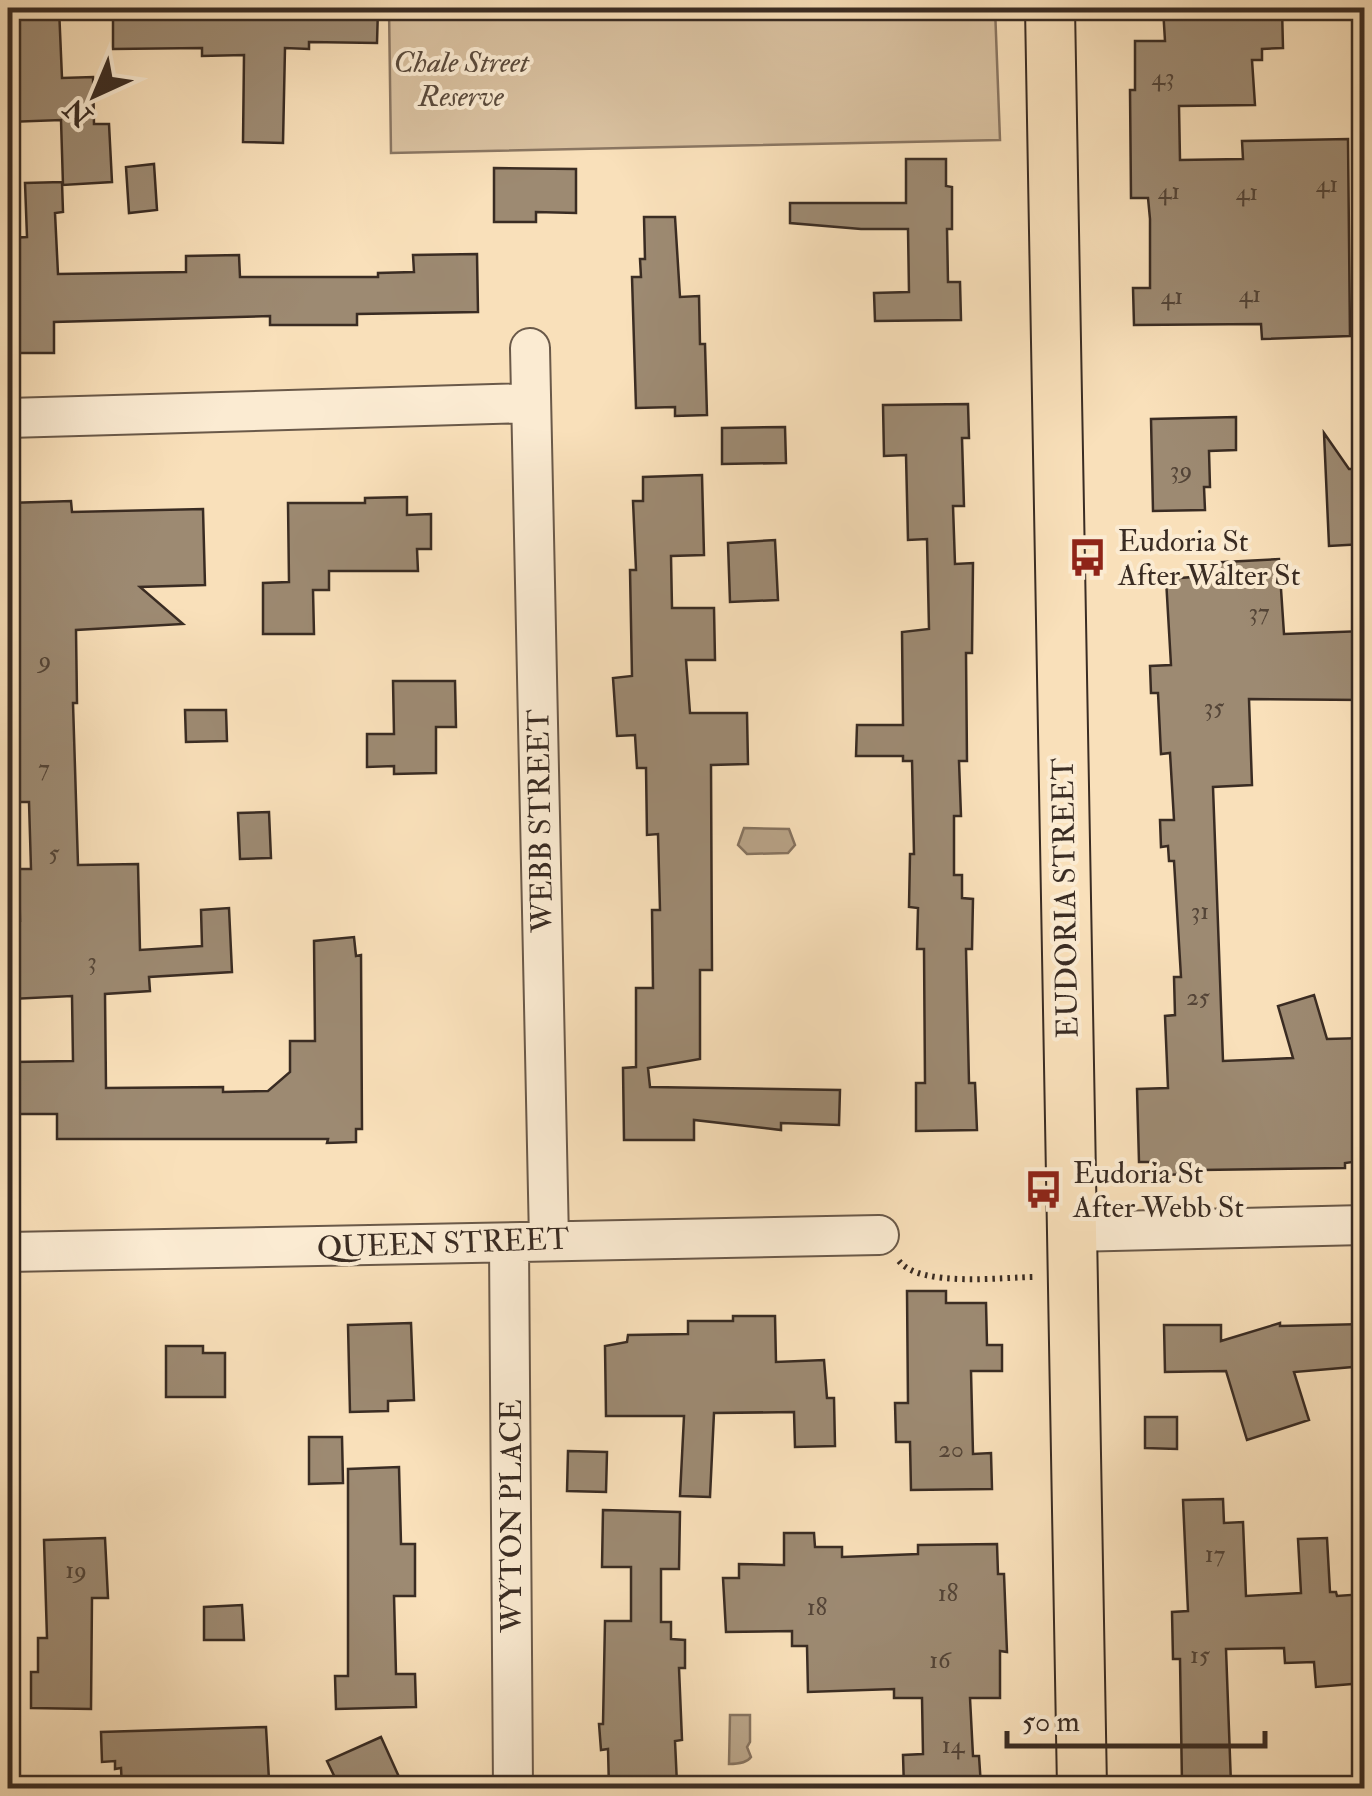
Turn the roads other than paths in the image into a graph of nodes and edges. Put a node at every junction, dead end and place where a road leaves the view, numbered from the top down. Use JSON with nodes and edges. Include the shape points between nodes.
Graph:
{"nodes":[{"id":1,"x":1050,"y":8,"type":"edge"},
{"id":2,"x":530,"y":348,"type":"dead end"},
{"id":3,"x":531,"y":403,"type":"junction"},
{"id":4,"x":8,"y":418,"type":"edge"},
{"id":5,"x":1364,"y":1226,"type":"edge"},
{"id":6,"x":879,"y":1235,"type":"road end"},
{"id":7,"x":548,"y":1240,"type":"junction"},
{"id":8,"x":509,"y":1244,"type":"junction"},
{"id":9,"x":8,"y":1252,"type":"edge"},
{"id":10,"x":1072,"y":1254,"type":"junction"},
{"id":11,"x":513,"y":1788,"type":"edge"},
{"id":12,"x":1082,"y":1788,"type":"edge"}],
"edges":[{"from":1,"to":10,"type":"main road","name":"EUDORIA STREET"},
{"from":2,"to":3,"type":"street","name":"WEBB STREET"},
{"from":3,"to":4,"type":"street"},
{"from":3,"to":7,"type":"street","name":"WEBB STREET"},
{"from":5,"to":10,"type":"street"},
{"from":6,"to":7,"type":"street","name":"QUEEN STREET"},
{"from":7,"to":8,"type":"street","name":"QUEEN STREET"},
{"from":8,"to":9,"type":"street","name":"QUEEN STREET"},
{"from":8,"to":11,"type":"street","name":"WYTON PLACE"},
{"from":10,"to":12,"type":"main road","name":"EUDORIA STREET"}]}
